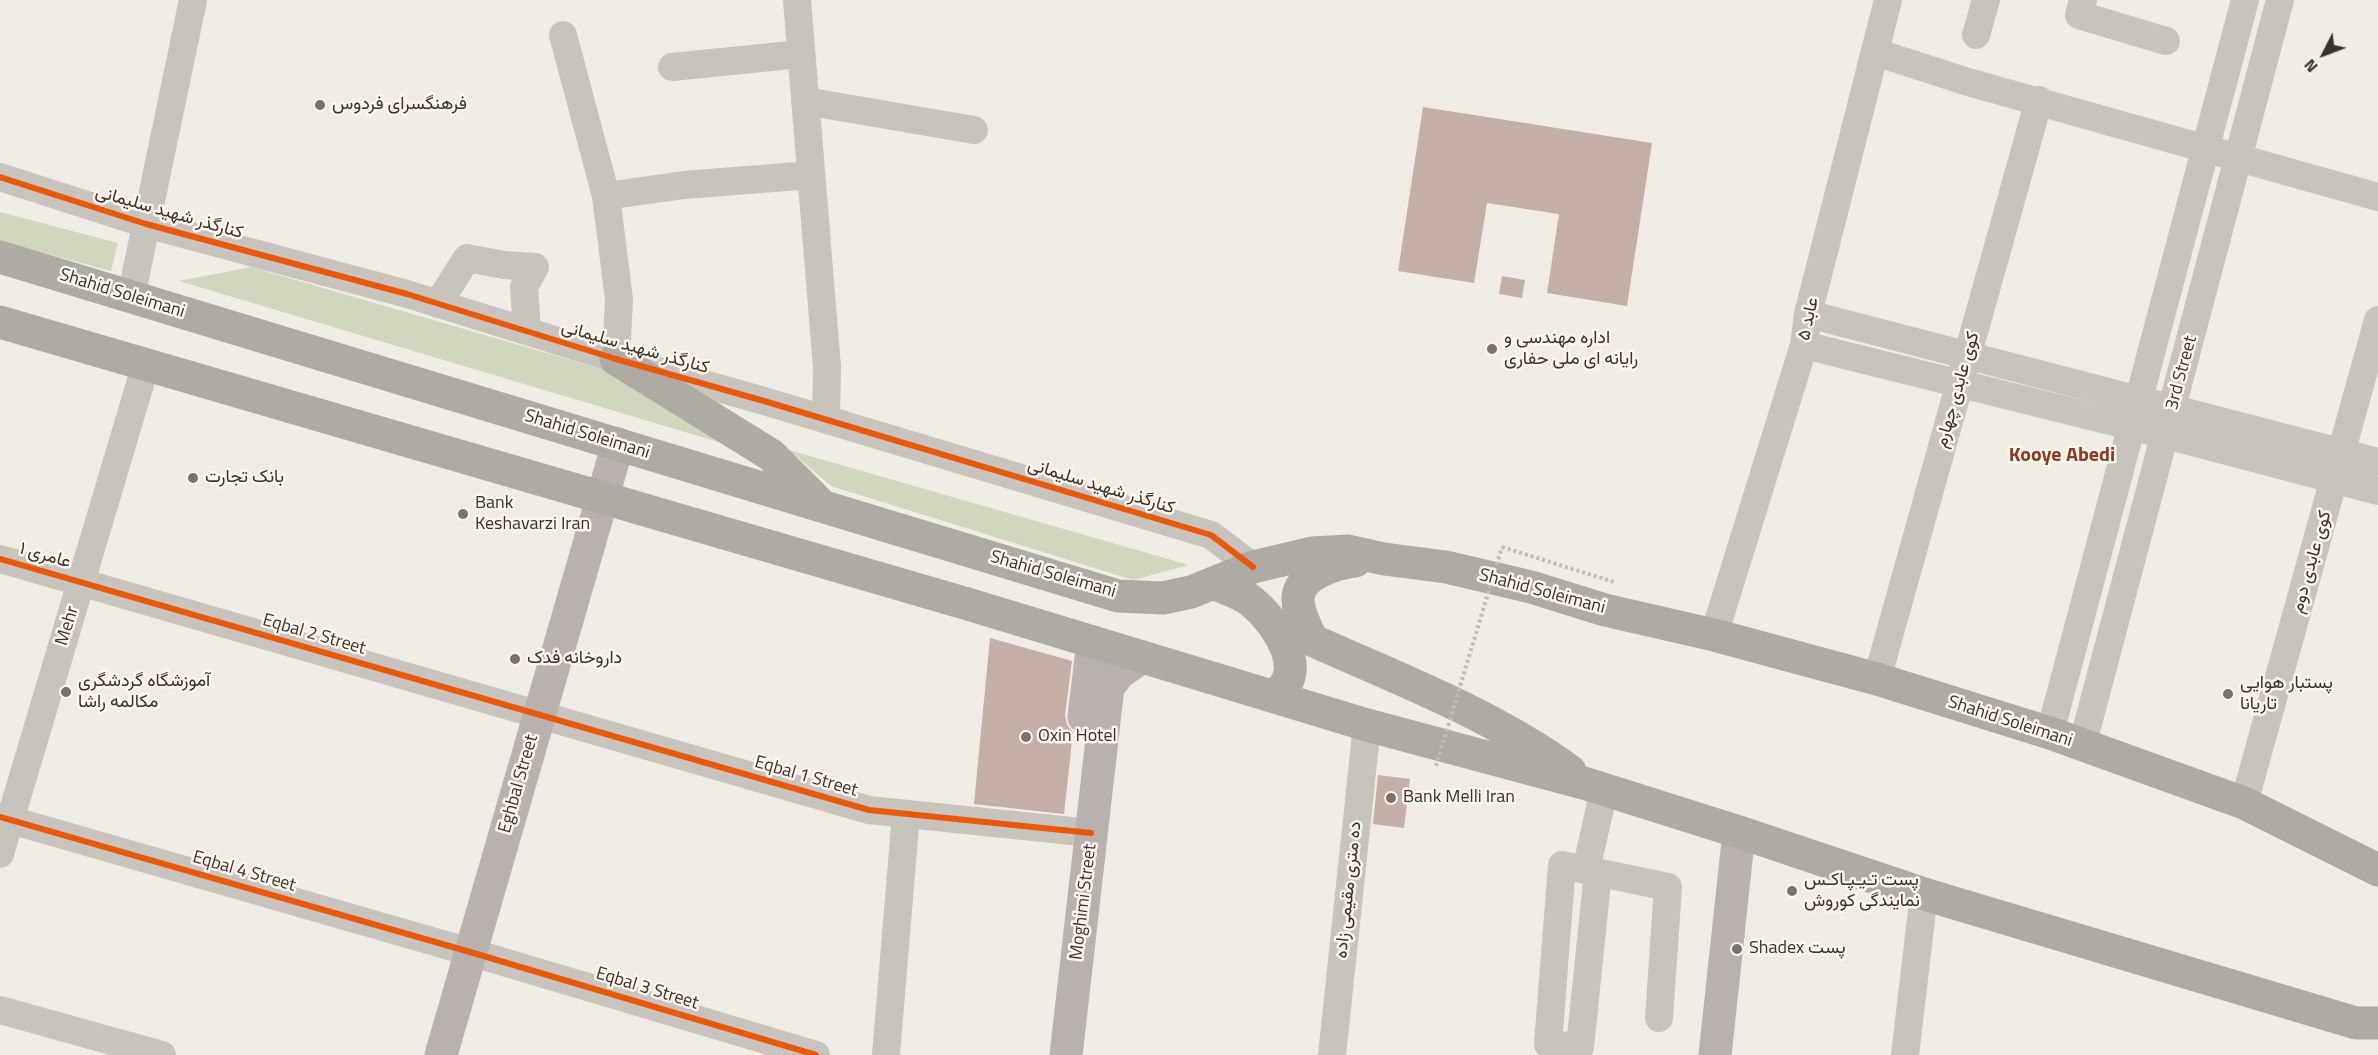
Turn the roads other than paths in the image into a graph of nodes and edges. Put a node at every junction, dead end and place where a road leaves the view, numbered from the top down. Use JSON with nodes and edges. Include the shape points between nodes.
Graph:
{"nodes":[{"id":1,"x":193,"y":0,"type":"edge"},
{"id":2,"x":797,"y":0,"type":"edge"},
{"id":3,"x":1888,"y":0,"type":"edge"},
{"id":4,"x":1986,"y":0,"type":"edge"},
{"id":5,"x":2083,"y":0,"type":"edge"},
{"id":6,"x":2245,"y":0,"type":"edge"},
{"id":7,"x":2280,"y":0,"type":"edge"},
{"id":8,"x":563,"y":34,"type":"dead end"},
{"id":9,"x":1976,"y":35,"type":"dead end"},
{"id":10,"x":2166,"y":41,"type":"dead end"},
{"id":11,"x":1875,"y":52,"type":"junction"},
{"id":12,"x":801,"y":54,"type":"junction"},
{"id":13,"x":672,"y":66,"type":"dead end"},
{"id":14,"x":2039,"y":100,"type":"junction"},
{"id":15,"x":806,"y":101,"type":"junction"},
{"id":16,"x":974,"y":130,"type":"dead end"},
{"id":17,"x":2205,"y":150,"type":"junction"},
{"id":18,"x":2238,"y":158,"type":"junction"},
{"id":19,"x":812,"y":175,"type":"junction"},
{"id":20,"x":0,"y":177,"type":"edge"},
{"id":21,"x":606,"y":196,"type":"junction"},
{"id":22,"x":2378,"y":197,"type":"edge"},
{"id":23,"x":146,"y":224,"type":"junction"},
{"id":24,"x":0,"y":257,"type":"edge"},
{"id":25,"x":131,"y":297,"type":"junction"},
{"id":26,"x":438,"y":304,"type":"junction"},
{"id":27,"x":1809,"y":314,"type":"junction"},
{"id":28,"x":2378,"y":320,"type":"edge"},
{"id":29,"x":0,"y":322,"type":"edge"},
{"id":30,"x":526,"y":332,"type":"junction"},
{"id":31,"x":1804,"y":345,"type":"junction"},
{"id":32,"x":1967,"y":356,"type":"junction"},
{"id":33,"x":616,"y":359,"type":"junction"},
{"id":34,"x":146,"y":364,"type":"junction"},
{"id":35,"x":1960,"y":383,"type":"junction"},
{"id":36,"x":2136,"y":413,"type":"junction"},
{"id":37,"x":826,"y":419,"type":"junction"},
{"id":38,"x":2170,"y":422,"type":"junction"},
{"id":39,"x":618,"y":444,"type":"junction"},
{"id":40,"x":2378,"y":462,"type":"edge"},
{"id":41,"x":2339,"y":466,"type":"junction"},
{"id":42,"x":2378,"y":491,"type":"edge"},
{"id":43,"x":602,"y":497,"type":"junction"},
{"id":44,"x":822,"y":507,"type":"junction"},
{"id":45,"x":0,"y":559,"type":"edge"},
{"id":46,"x":1384,"y":559,"type":"junction"},
{"id":47,"x":1253,"y":567,"type":"junction"},
{"id":48,"x":81,"y":582,"type":"junction"},
{"id":49,"x":1214,"y":583,"type":"junction"},
{"id":50,"x":1714,"y":635,"type":"junction"},
{"id":51,"x":1093,"y":642,"type":"junction"},
{"id":52,"x":1142,"y":657,"type":"junction"},
{"id":53,"x":1877,"y":679,"type":"junction"},
{"id":54,"x":1274,"y":696,"type":"junction"},
{"id":55,"x":538,"y":716,"type":"junction"},
{"id":56,"x":1367,"y":725,"type":"junction"},
{"id":57,"x":2050,"y":733,"type":"junction"},
{"id":58,"x":2082,"y":746,"type":"junction"},
{"id":59,"x":1595,"y":787,"type":"junction"},
{"id":60,"x":2244,"y":803,"type":"junction"},
{"id":61,"x":906,"y":814,"type":"junction"},
{"id":62,"x":5,"y":819,"type":"edge"},
{"id":63,"x":1082,"y":832,"type":"junction"},
{"id":64,"x":1739,"y":832,"type":"junction"},
{"id":65,"x":0,"y":854,"type":"edge"},
{"id":66,"x":2378,"y":870,"type":"edge"},
{"id":67,"x":1592,"y":871,"type":"junction"},
{"id":68,"x":1924,"y":894,"type":"junction"},
{"id":69,"x":470,"y":952,"type":"junction"},
{"id":70,"x":0,"y":1010,"type":"edge"},
{"id":71,"x":1659,"y":1018,"type":"dead end"},
{"id":72,"x":2378,"y":1023,"type":"edge"},
{"id":73,"x":162,"y":1055,"type":"edge"},
{"id":74,"x":441,"y":1055,"type":"edge"},
{"id":75,"x":816,"y":1055,"type":"edge"},
{"id":76,"x":886,"y":1055,"type":"edge"},
{"id":77,"x":1047,"y":1055,"type":"edge"},
{"id":78,"x":1066,"y":1055,"type":"edge"},
{"id":79,"x":1332,"y":1055,"type":"edge"},
{"id":80,"x":1715,"y":1055,"type":"edge"},
{"id":81,"x":1905,"y":1055,"type":"edge"}],
"edges":[{"from":1,"to":23,"type":"street"},
{"from":2,"to":12,"type":"street"},
{"from":3,"to":11,"type":"street","name":"عابد ۵"},
{"from":4,"to":9,"type":"street"},
{"from":5,"to":10,"type":"street","via":[[2079,15]]},
{"from":6,"to":17,"type":"street","name":"3rd Street"},
{"from":7,"to":18,"type":"street","name":"3rd Street"},
{"from":8,"to":21,"type":"street"},
{"from":11,"to":14,"type":"street"},
{"from":11,"to":27,"type":"street","name":"عابد ۵"},
{"from":12,"to":13,"type":"street"},
{"from":12,"to":15,"type":"street"},
{"from":14,"to":17,"type":"street"},
{"from":14,"to":32,"type":"street","name":"کوی عابدی چهارم"},
{"from":15,"to":16,"type":"street"},
{"from":15,"to":19,"type":"street"},
{"from":17,"to":18,"type":"street"},
{"from":17,"to":36,"type":"street","name":"3rd Street"},
{"from":18,"to":22,"type":"street"},
{"from":18,"to":38,"type":"street","name":"3rd Street"},
{"from":19,"to":21,"type":"street","via":[[684,184]]},
{"from":19,"to":37,"type":"street","via":[[827,367]]},
{"from":20,"to":23,"type":"street","name":"کنارگذر شهید سلیمانی"},
{"from":21,"to":33,"type":"street","via":[[620,299]]},
{"from":23,"to":25,"type":"street"},
{"from":23,"to":26,"type":"street","name":"کنارگذر شهید سلیمانی"},
{"from":24,"to":25,"type":"highway","name":"Shahid Soleimani"},
{"from":25,"to":39,"type":"highway","name":"Shahid Soleimani"},
{"from":26,"to":30,"type":"street","name":"کنارگذر شهید سلیمانی"},
{"from":26,"to":30,"type":"street","via":[[467,258],[535,267],[524,287]]},
{"from":27,"to":31,"type":"street","name":"عابد ۵"},
{"from":27,"to":32,"type":"street"},
{"from":28,"to":41,"type":"street","name":"کوی عابدی دوم"},
{"from":29,"to":34,"type":"highway"},
{"from":30,"to":33,"type":"street","name":"کنارگذر شهید سلیمانی"},
{"from":31,"to":35,"type":"street"},
{"from":31,"to":50,"type":"street","name":"عابد ۵"},
{"from":32,"to":35,"type":"street","name":"کوی عابدی چهارم"},
{"from":32,"to":36,"type":"street"},
{"from":33,"to":37,"type":"street","name":"کنارگذر شهید سلیمانی"},
{"from":33,"to":44,"type":"highway","via":[[771,455]]},
{"from":34,"to":43,"type":"highway"},
{"from":34,"to":48,"type":"street","name":"Mehr"},
{"from":35,"to":36,"type":"street"},
{"from":35,"to":53,"type":"street","name":"کوی عابدی چهارم"},
{"from":36,"to":38,"type":"street"},
{"from":36,"to":57,"type":"street","name":"3rd Street"},
{"from":37,"to":47,"type":"street","name":"کنارگذر شهید سلیمانی","via":[[1211,535]]},
{"from":38,"to":41,"type":"street"},
{"from":38,"to":58,"type":"street","name":"3rd Street"},
{"from":39,"to":43,"type":"main road","name":"Eghbal Street"},
{"from":39,"to":44,"type":"highway","name":"Shahid Soleimani"},
{"from":40,"to":41,"type":"street"},
{"from":41,"to":42,"type":"street"},
{"from":41,"to":60,"type":"street","name":"کوی عابدی دوم"},
{"from":43,"to":51,"type":"highway"},
{"from":43,"to":55,"type":"main road","name":"Eghbal Street"},
{"from":44,"to":49,"type":"highway","name":"Shahid Soleimani","via":[[1118,596],[1163,598]]},
{"from":45,"to":48,"type":"street","name":"عامری ۱"},
{"from":46,"to":47,"type":"highway","name":"Shahid Soleimani","via":[[1348,551],[1312,553]]},
{"from":46,"to":50,"type":"highway","name":"Shahid Soleimani","via":[[1446,567]]},
{"from":46,"to":59,"type":"highway","via":[[1346,562],[1318,573],[1305,584],[1298,597],[1302,619],[1312,640],[1498,725]]},
{"from":47,"to":49,"type":"highway","name":"Shahid Soleimani"},
{"from":48,"to":55,"type":"street","name":"Eqbal 2 Street"},
{"from":48,"to":62,"type":"street","name":"Mehr"},
{"from":49,"to":54,"type":"highway","via":[[1251,601],[1284,640],[1291,672],[1283,691]]},
{"from":50,"to":53,"type":"highway","name":"Shahid Soleimani"},
{"from":51,"to":52,"type":"highway"},
{"from":51,"to":63,"type":"main road","name":"Moghimi Street"},
{"from":52,"to":54,"type":"highway"},
{"from":52,"to":63,"type":"main road","name":"Moghimi Street","via":[[1119,673],[1108,687]]},
{"from":53,"to":57,"type":"highway","name":"Shahid Soleimani"},
{"from":54,"to":56,"type":"highway"},
{"from":55,"to":61,"type":"street","name":"Eqbal 1 Street","via":[[869,810]]},
{"from":55,"to":69,"type":"main road","name":"Eghbal Street"},
{"from":56,"to":59,"type":"highway"},
{"from":56,"to":79,"type":"street","name":"ده متری مقیمی زاده"},
{"from":57,"to":58,"type":"highway","name":"Shahid Soleimani"},
{"from":58,"to":60,"type":"highway","name":"Shahid Soleimani"},
{"from":59,"to":64,"type":"highway"},
{"from":59,"to":67,"type":"street"},
{"from":60,"to":66,"type":"highway","name":"Shahid Soleimani"},
{"from":61,"to":63,"type":"street","name":"Eqbal 1 Street"},
{"from":61,"to":76,"type":"street"},
{"from":62,"to":65,"type":"street","name":"Mehr"},
{"from":62,"to":69,"type":"street","name":"Eqbal 4 Street"},
{"from":63,"to":77,"type":"main road","name":"Moghimi Street"},
{"from":63,"to":78,"type":"main road","name":"Moghimi Street"},
{"from":64,"to":68,"type":"highway"},
{"from":64,"to":80,"type":"main road"},
{"from":67,"to":67,"type":"street","via":[[1562,865],[1548,1044],[1580,1047]]},
{"from":67,"to":71,"type":"street","via":[[1668,887]]},
{"from":68,"to":72,"type":"highway","via":[[2356,1023]]},
{"from":68,"to":81,"type":"street"},
{"from":69,"to":74,"type":"main road","name":"Eghbal Street"},
{"from":69,"to":75,"type":"street","name":"Eqbal 3 Street"},
{"from":70,"to":73,"type":"street"}]}
